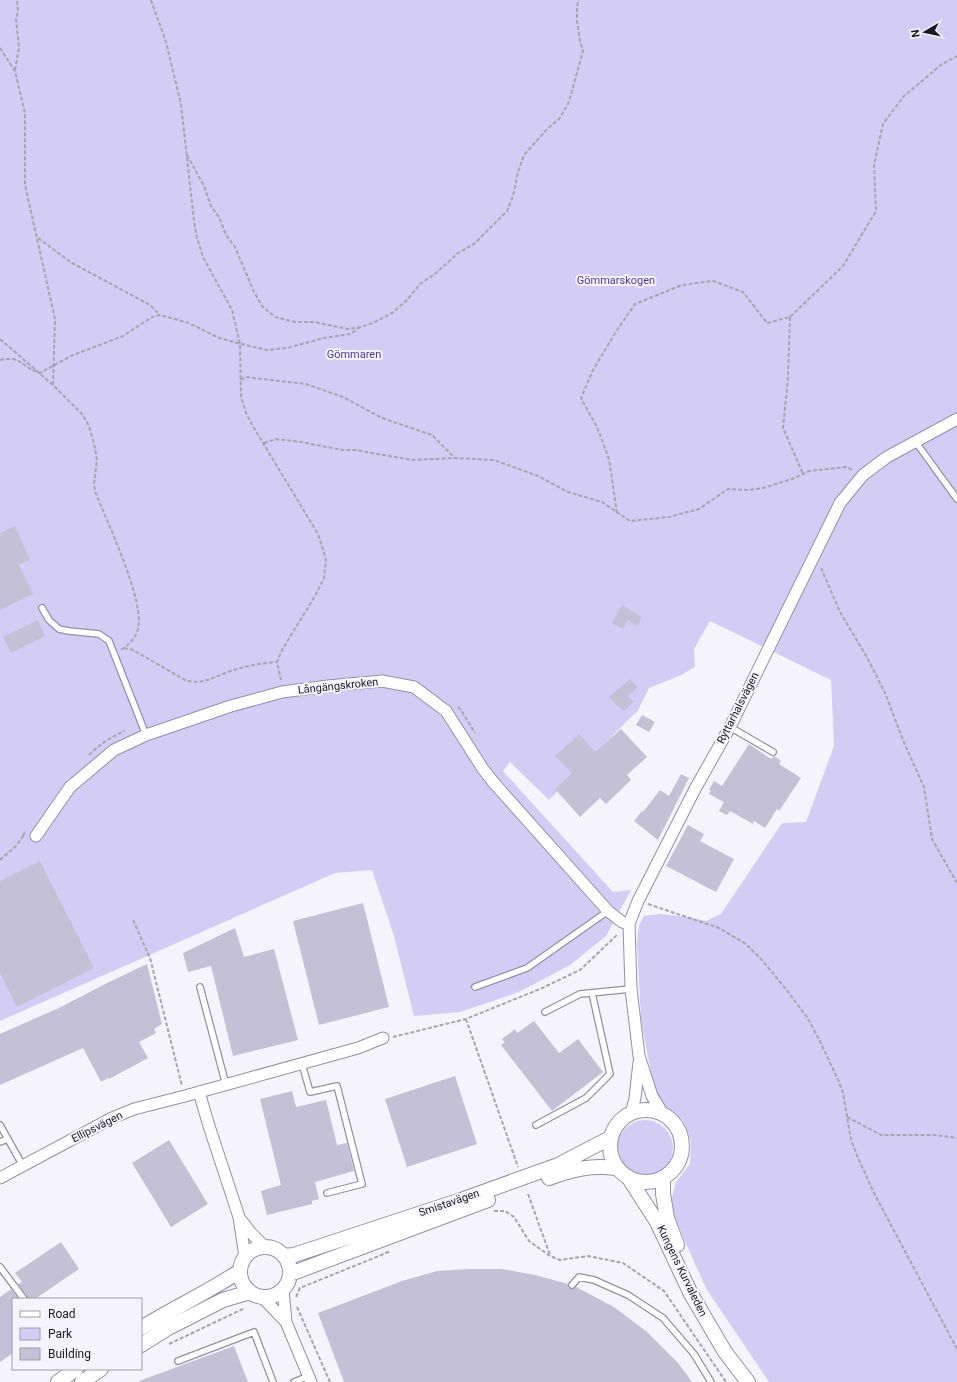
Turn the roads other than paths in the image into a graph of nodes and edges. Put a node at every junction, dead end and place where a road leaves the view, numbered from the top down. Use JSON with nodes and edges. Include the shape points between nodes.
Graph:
{"nodes":[{"id":1,"x":957,"y":419,"type":"edge"},
{"id":2,"x":915,"y":441,"type":"junction"},
{"id":3,"x":957,"y":499,"type":"edge"},
{"id":4,"x":42,"y":608,"type":"dead end"},
{"id":5,"x":730,"y":727,"type":"junction"},
{"id":6,"x":144,"y":730,"type":"junction"},
{"id":7,"x":773,"y":752,"type":"dead end"},
{"id":8,"x":31,"y":833,"type":"road end"},
{"id":9,"x":608,"y":911,"type":"junction"},
{"id":10,"x":629,"y":924,"type":"junction"},
{"id":11,"x":200,"y":987,"type":"dead end"},
{"id":12,"x":475,"y":987,"type":"dead end"},
{"id":13,"x":631,"y":988,"type":"junction"},
{"id":14,"x":592,"y":993,"type":"junction"},
{"id":15,"x":545,"y":1012,"type":"dead end"},
{"id":16,"x":383,"y":1038,"type":"road end"},
{"id":17,"x":639,"y":1056,"type":"junction"},
{"id":18,"x":302,"y":1064,"type":"junction"},
{"id":19,"x":226,"y":1085,"type":"junction"},
{"id":20,"x":199,"y":1092,"type":"junction"},
{"id":21,"x":631,"y":1114,"type":"junction"},
{"id":22,"x":663,"y":1114,"type":"junction"},
{"id":23,"x":0,"y":1125,"type":"edge"},
{"id":24,"x":536,"y":1125,"type":"dead end"},
{"id":25,"x":610,"y":1138,"type":"junction"},
{"id":26,"x":8,"y":1139,"type":"junction"},
{"id":27,"x":0,"y":1142,"type":"edge"},
{"id":28,"x":23,"y":1166,"type":"junction"},
{"id":29,"x":616,"y":1168,"type":"junction"},
{"id":30,"x":0,"y":1178,"type":"edge"},
{"id":31,"x":663,"y":1179,"type":"junction"},
{"id":32,"x":630,"y":1180,"type":"junction"},
{"id":33,"x":327,"y":1193,"type":"dead end"},
{"id":34,"x":239,"y":1217,"type":"junction"},
{"id":35,"x":265,"y":1247,"type":"junction"},
{"id":36,"x":284,"y":1256,"type":"junction"},
{"id":37,"x":245,"y":1257,"type":"junction"},
{"id":38,"x":0,"y":1267,"type":"edge"},
{"id":39,"x":240,"y":1271,"type":"junction"},
{"id":40,"x":290,"y":1274,"type":"junction"},
{"id":41,"x":572,"y":1285,"type":"dead end"},
{"id":42,"x":283,"y":1289,"type":"junction"},
{"id":43,"x":23,"y":1298,"type":"edge"},
{"id":44,"x":254,"y":1298,"type":"junction"},
{"id":45,"x":286,"y":1322,"type":"junction"},
{"id":46,"x":142,"y":1327,"type":"edge"},
{"id":47,"x":142,"y":1344,"type":"edge"},
{"id":48,"x":178,"y":1361,"type":"dead end"},
{"id":49,"x":75,"y":1370,"type":"edge"},
{"id":50,"x":100,"y":1370,"type":"edge"},
{"id":51,"x":310,"y":1379,"type":"edge"},
{"id":52,"x":58,"y":1382,"type":"edge"},
{"id":53,"x":82,"y":1382,"type":"edge"},
{"id":54,"x":273,"y":1382,"type":"edge"},
{"id":55,"x":294,"y":1382,"type":"edge"},
{"id":56,"x":711,"y":1382,"type":"edge"},
{"id":57,"x":748,"y":1382,"type":"edge"},
{"id":58,"x":758,"y":1382,"type":"edge"}],
"edges":[{"from":1,"to":2,"type":"street","name":"Ryttarhalsvägen"},
{"from":2,"to":3,"type":"lane"},
{"from":2,"to":5,"type":"street","name":"Ryttarhalsvägen","via":[[863,475],[840,503]]},
{"from":4,"to":6,"type":"lane","via":[[58,629],[99,634],[109,641]]},
{"from":5,"to":7,"type":"lane"},
{"from":5,"to":10,"type":"street","name":"Ryttarhalsvägen","via":[[638,901]]},
{"from":6,"to":8,"type":"street","name":"Långängskroken","via":[[114,750],[70,787]]},
{"from":6,"to":9,"type":"street","name":"Långängskroken","via":[[282,692],[382,682],[414,687],[446,711],[483,769]]},
{"from":9,"to":10,"type":"street","name":"Långängskroken"},
{"from":9,"to":12,"type":"lane","via":[[527,968]]},
{"from":10,"to":13,"type":"street","name":"Ryttarhalsvägen"},
{"from":11,"to":19,"type":"lane"},
{"from":13,"to":14,"type":"lane"},
{"from":13,"to":17,"type":"street","name":"Ryttarhalsvägen"},
{"from":14,"to":15,"type":"lane","via":[[580,994]]},
{"from":14,"to":24,"type":"lane","via":[[610,1074],[586,1098]]},
{"from":16,"to":18,"type":"street","name":"Ellipsvägen"},
{"from":17,"to":21,"type":"street","name":"Ryttarhalsvägen"},
{"from":17,"to":22,"type":"street","name":"Ryttarhalsvägen","via":[[652,1096]]},
{"from":18,"to":19,"type":"street","name":"Ellipsvägen"},
{"from":18,"to":33,"type":"lane","via":[[310,1092],[336,1086],[362,1184]]},
{"from":19,"to":20,"type":"street","name":"Ellipsvägen"},
{"from":20,"to":28,"type":"street","name":"Ellipsvägen","via":[[134,1109],[112,1118]]},
{"from":20,"to":34,"type":"street"},
{"from":21,"to":22,"type":"street","via":[[651,1111]]},
{"from":21,"to":25,"type":"street","via":[[623,1118],[612,1131]]},
{"from":22,"to":31,"type":"street","via":[[678,1128],[682,1140],[679,1164]]},
{"from":23,"to":26,"type":"lane"},
{"from":25,"to":29,"type":"street"},
{"from":25,"to":36,"type":"street","name":"Smistavägen","via":[[558,1165],[461,1200],[294,1255]]},
{"from":26,"to":27,"type":"lane"},
{"from":26,"to":28,"type":"lane"},
{"from":28,"to":30,"type":"street","name":"Ellipsvägen"},
{"from":29,"to":32,"type":"street"},
{"from":29,"to":40,"type":"street","name":"Smistavägen","via":[[580,1168],[561,1174]]},
{"from":31,"to":32,"type":"street","via":[[646,1182]]},
{"from":31,"to":58,"type":"street","name":"Kungens Kurvaleden","via":[[667,1218],[681,1254],[698,1290],[732,1348]]},
{"from":32,"to":57,"type":"street","name":"Kungens Kurvaleden","via":[[657,1222],[694,1300],[725,1352]]},
{"from":34,"to":35,"type":"street"},
{"from":34,"to":37,"type":"street"},
{"from":35,"to":36,"type":"street","via":[[275,1249]]},
{"from":35,"to":37,"type":"street","via":[[255,1249]]},
{"from":36,"to":40,"type":"street"},
{"from":37,"to":39,"type":"street"},
{"from":38,"to":43,"type":"lane"},
{"from":39,"to":44,"type":"street","via":[[244,1285]]},
{"from":39,"to":46,"type":"street","via":[[219,1286]]},
{"from":40,"to":42,"type":"street"},
{"from":41,"to":56,"type":"lane","via":[[579,1277],[594,1280],[628,1295],[663,1318],[694,1354]]},
{"from":42,"to":44,"type":"street","via":[[274,1295]]},
{"from":42,"to":45,"type":"street"},
{"from":44,"to":45,"type":"street"},
{"from":44,"to":47,"type":"street","via":[[223,1300]]},
{"from":45,"to":51,"type":"street"},
{"from":48,"to":54,"type":"lane","via":[[254,1332]]},
{"from":49,"to":52,"type":"street"},
{"from":50,"to":53,"type":"street"},
{"from":51,"to":55,"type":"lane"}]}
